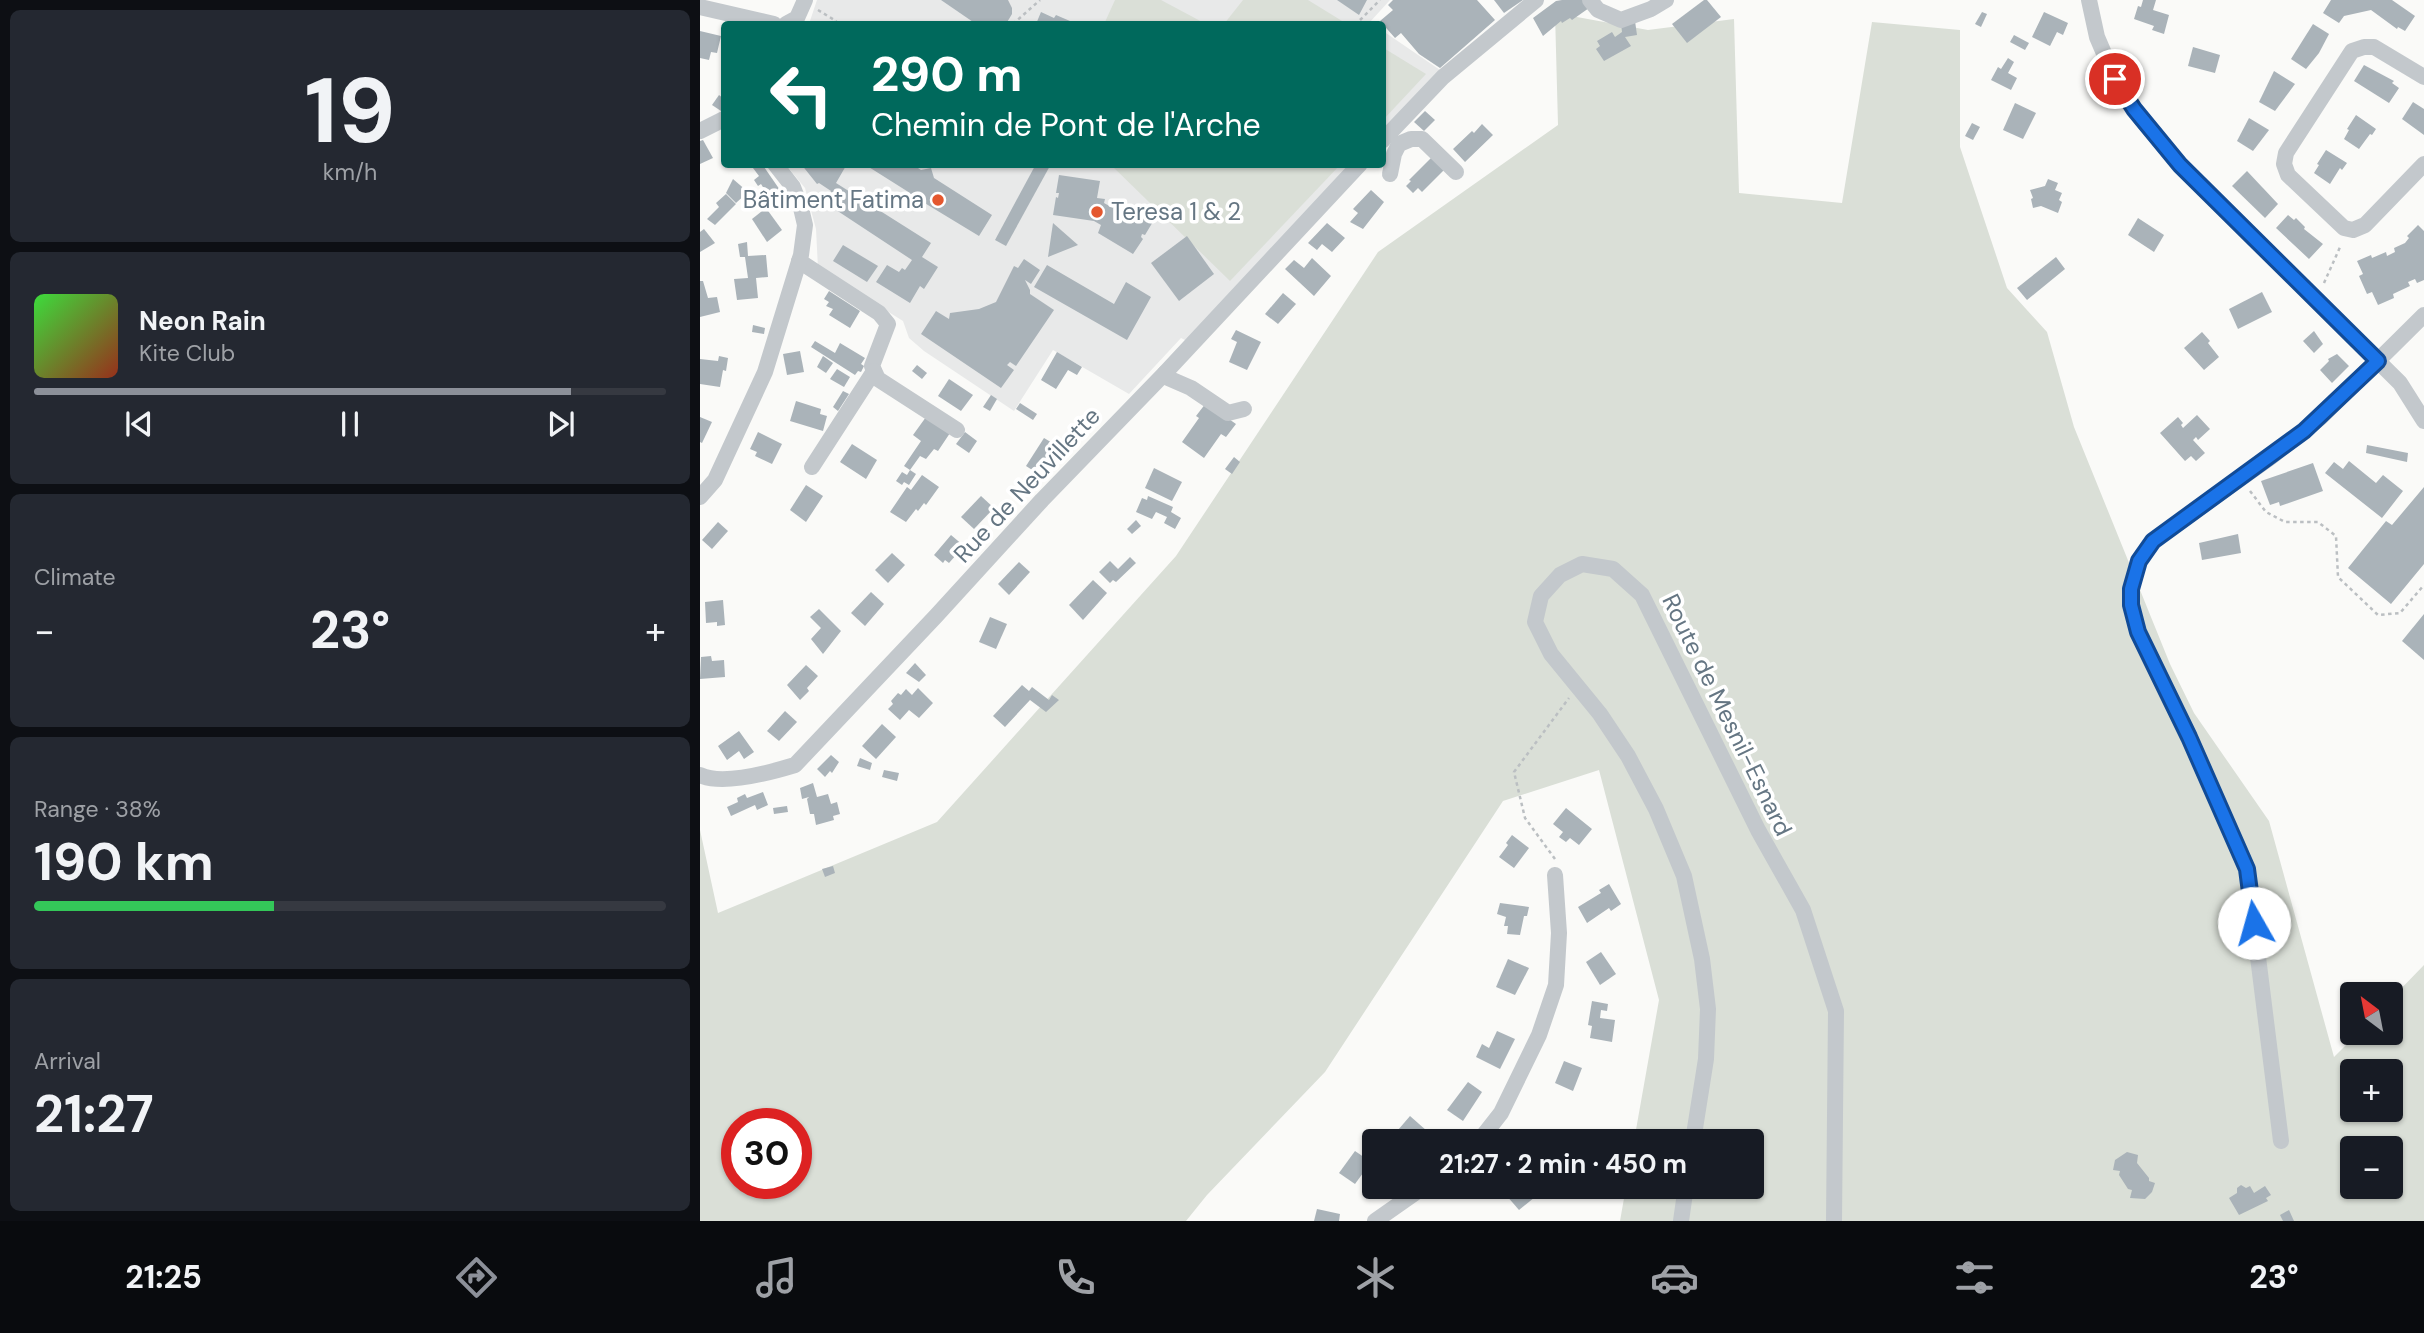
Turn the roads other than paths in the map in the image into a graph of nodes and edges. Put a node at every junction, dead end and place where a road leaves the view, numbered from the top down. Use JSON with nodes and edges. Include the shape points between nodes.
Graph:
{"nodes":[{"id":1,"x":1536,"y":0,"type":"edge"},
{"id":2,"x":1590,"y":0,"type":"edge"},
{"id":3,"x":1666,"y":0,"type":"edge"},
{"id":4,"x":2089,"y":0,"type":"edge"},
{"id":5,"x":809,"y":4,"type":"edge"},
{"id":6,"x":700,"y":7,"type":"edge"},
{"id":7,"x":761,"y":21,"type":"edge"},
{"id":8,"x":792,"y":21,"type":"edge"},
{"id":9,"x":2424,"y":77,"type":"edge"},
{"id":10,"x":721,"y":120,"type":"edge"},
{"id":11,"x":700,"y":131,"type":"edge"},
{"id":12,"x":1390,"y":139,"type":"edge"},
{"id":13,"x":2424,"y":164,"type":"edge"},
{"id":14,"x":778,"y":168,"type":"edge"},
{"id":15,"x":1356,"y":168,"type":"edge"},
{"id":16,"x":1456,"y":172,"type":"dead end"},
{"id":17,"x":1390,"y":174,"type":"dead end"},
{"id":18,"x":799,"y":261,"type":"junction"},
{"id":19,"x":2424,"y":315,"type":"edge"},
{"id":20,"x":2378,"y":361,"type":"junction"},
{"id":21,"x":874,"y":371,"type":"junction"},
{"id":22,"x":1165,"y":373,"type":"junction"},
{"id":23,"x":1244,"y":410,"type":"dead end"},
{"id":24,"x":2424,"y":421,"type":"edge"},
{"id":25,"x":957,"y":430,"type":"dead end"},
{"id":26,"x":812,"y":467,"type":"dead end"},
{"id":27,"x":700,"y":497,"type":"edge"},
{"id":28,"x":700,"y":775,"type":"edge"},
{"id":29,"x":1555,"y":876,"type":"road end"},
{"id":30,"x":1488,"y":1129,"type":"edge"},
{"id":31,"x":1695,"y":1129,"type":"edge"},
{"id":32,"x":2281,"y":1141,"type":"dead end"},
{"id":33,"x":1406,"y":1199,"type":"edge"},
{"id":34,"x":1684,"y":1199,"type":"edge"},
{"id":35,"x":1375,"y":1221,"type":"edge"},
{"id":36,"x":1681,"y":1221,"type":"edge"},
{"id":37,"x":1834,"y":1221,"type":"edge"}],
"edges":[{"from":1,"to":12,"type":"street","via":[[1443,78]]},
{"from":2,"to":3,"type":"street","via":[[1598,10],[1621,20]]},
{"from":4,"to":20,"type":"street","via":[[2097,37],[2134,109],[2180,165]]},
{"from":5,"to":8,"type":"street"},
{"from":6,"to":7,"type":"street"},
{"from":9,"to":13,"type":"street","via":[[2374,47],[2352,51],[2286,153],[2284,164],[2288,175],[2344,228],[2353,230],[2365,225]]},
{"from":10,"to":11,"type":"street"},
{"from":12,"to":16,"type":"street","via":[[1422,139]]},
{"from":12,"to":17,"type":"street","via":[[1394,154]]},
{"from":14,"to":18,"type":"street","via":[[793,187],[805,225]]},
{"from":15,"to":22,"type":"street","name":"Rue de Neuvillette"},
{"from":18,"to":21,"type":"street","via":[[879,313],[888,324]]},
{"from":18,"to":27,"type":"street","via":[[765,372],[715,480]]},
{"from":19,"to":20,"type":"street"},
{"from":20,"to":24,"type":"street","via":[[2400,383]]},
{"from":20,"to":32,"type":"street","via":[[2320,418],[2153,541],[2139,561],[2131,589],[2138,632],[2247,869]]},
{"from":21,"to":25,"type":"street","via":[[878,379]]},
{"from":21,"to":26,"type":"street"},
{"from":22,"to":23,"type":"street","via":[[1227,413]]},
{"from":22,"to":28,"type":"street","name":"Rue de Neuvillette","via":[[795,765],[767,774],[709,780]]},
{"from":29,"to":30,"type":"street","via":[[1556,985],[1539,1035]]},
{"from":31,"to":37,"type":"street","name":"Route de Mesnil-Esnard","via":[[1708,1009],[1684,876],[1628,756],[1551,654],[1535,622],[1541,596],[1560,575],[1582,564],[1613,569],[1642,595],[1758,830],[1803,910],[1836,1011]]},
{"from":33,"to":35,"type":"street"},
{"from":34,"to":36,"type":"street"}]}
